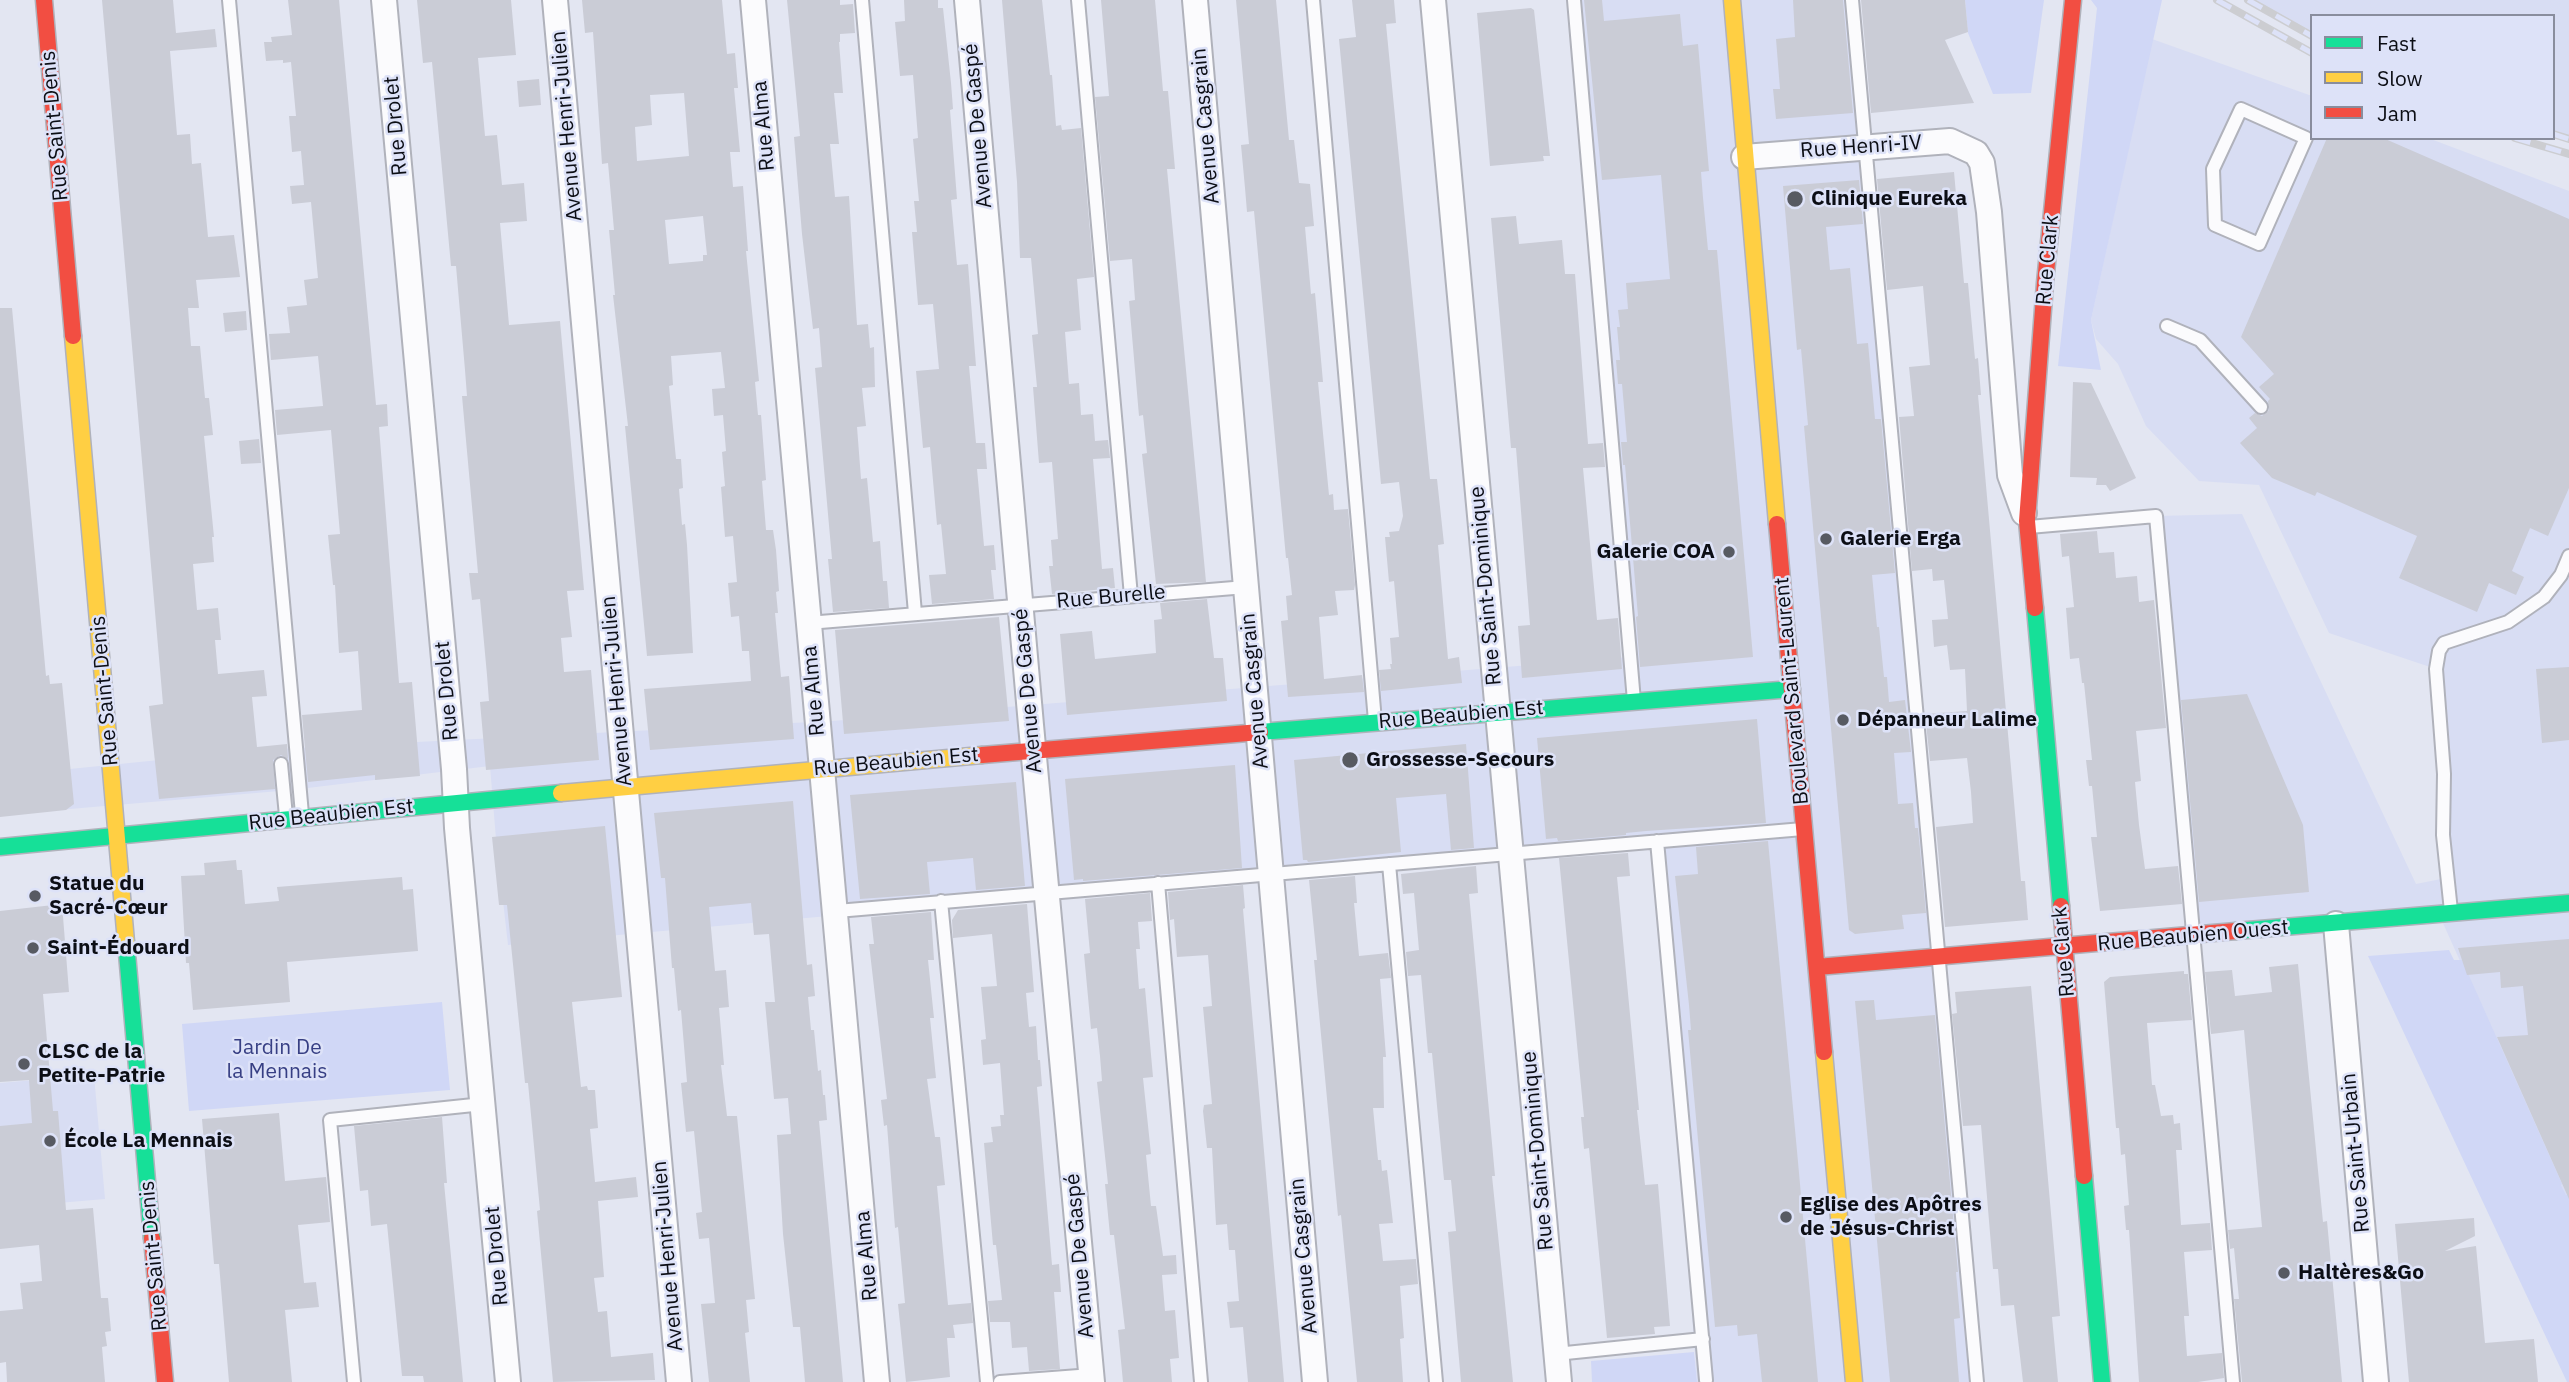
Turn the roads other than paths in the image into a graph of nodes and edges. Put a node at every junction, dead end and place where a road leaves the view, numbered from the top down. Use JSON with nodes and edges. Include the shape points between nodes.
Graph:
{"nodes":[{"id":1,"x":44,"y":0,"type":"edge"},
{"id":2,"x":229,"y":0,"type":"edge"},
{"id":3,"x":384,"y":0,"type":"edge"},
{"id":4,"x":555,"y":0,"type":"edge"},
{"id":5,"x":753,"y":0,"type":"edge"},
{"id":6,"x":862,"y":0,"type":"edge"},
{"id":7,"x":967,"y":0,"type":"edge"},
{"id":8,"x":1077,"y":0,"type":"edge"},
{"id":9,"x":1195,"y":0,"type":"edge"},
{"id":10,"x":1313,"y":0,"type":"edge"},
{"id":11,"x":1433,"y":0,"type":"edge"},
{"id":12,"x":1574,"y":0,"type":"edge"},
{"id":13,"x":1732,"y":0,"type":"edge"},
{"id":14,"x":1852,"y":0,"type":"edge"},
{"id":15,"x":2073,"y":0,"type":"edge"},
{"id":16,"x":1865,"y":147,"type":"junction"},
{"id":17,"x":1976,"y":153,"type":"joint"},
{"id":18,"x":1744,"y":157,"type":"junction"},
{"id":19,"x":2215,"y":225,"type":"joint"},
{"id":20,"x":2167,"y":326,"type":"dead end"},
{"id":21,"x":2261,"y":407,"type":"dead end"},
{"id":22,"x":2027,"y":524,"type":"junction"},
{"id":23,"x":2569,"y":555,"type":"edge"},
{"id":24,"x":1246,"y":587,"type":"junction"},
{"id":25,"x":1131,"y":596,"type":"junction"},
{"id":26,"x":1020,"y":605,"type":"junction"},
{"id":27,"x":915,"y":613,"type":"junction"},
{"id":28,"x":808,"y":623,"type":"junction"},
{"id":29,"x":1792,"y":689,"type":"junction"},
{"id":30,"x":1634,"y":702,"type":"junction"},
{"id":31,"x":1497,"y":712,"type":"junction"},
{"id":32,"x":1375,"y":722,"type":"junction"},
{"id":33,"x":1259,"y":731,"type":"junction"},
{"id":34,"x":1033,"y":750,"type":"junction"},
{"id":35,"x":281,"y":764,"type":"dead end"},
{"id":36,"x":822,"y":768,"type":"junction"},
{"id":37,"x":626,"y":786,"type":"junction"},
{"id":38,"x":456,"y":802,"type":"junction"},
{"id":39,"x":295,"y":819,"type":"junction"},
{"id":40,"x":1805,"y":829,"type":"junction"},
{"id":41,"x":117,"y":836,"type":"junction"},
{"id":42,"x":1657,"y":841,"type":"junction"},
{"id":43,"x":0,"y":847,"type":"edge"},
{"id":44,"x":1510,"y":853,"type":"junction"},
{"id":45,"x":1389,"y":864,"type":"junction"},
{"id":46,"x":1271,"y":874,"type":"junction"},
{"id":47,"x":1158,"y":883,"type":"junction"},
{"id":48,"x":1046,"y":892,"type":"junction"},
{"id":49,"x":941,"y":901,"type":"junction"},
{"id":50,"x":2569,"y":903,"type":"edge"},
{"id":51,"x":837,"y":911,"type":"junction"},
{"id":52,"x":2451,"y":914,"type":"junction"},
{"id":53,"x":2336,"y":924,"type":"junction"},
{"id":54,"x":2193,"y":936,"type":"junction"},
{"id":55,"x":2064,"y":947,"type":"junction"},
{"id":56,"x":1937,"y":957,"type":"junction"},
{"id":57,"x":1817,"y":967,"type":"junction"},
{"id":58,"x":483,"y":1104,"type":"junction"},
{"id":59,"x":1703,"y":1339,"type":"junction"},
{"id":60,"x":1556,"y":1354,"type":"junction"},
{"id":61,"x":1092,"y":1379,"type":"edge"},
{"id":62,"x":1706,"y":1380,"type":"edge"},
{"id":63,"x":165,"y":1382,"type":"edge"},
{"id":64,"x":354,"y":1382,"type":"edge"},
{"id":65,"x":508,"y":1382,"type":"edge"},
{"id":66,"x":679,"y":1382,"type":"edge"},
{"id":67,"x":877,"y":1382,"type":"edge"},
{"id":68,"x":987,"y":1382,"type":"edge"},
{"id":69,"x":1000,"y":1382,"type":"edge"},
{"id":70,"x":1200,"y":1382,"type":"edge"},
{"id":71,"x":1315,"y":1382,"type":"edge"},
{"id":72,"x":1436,"y":1382,"type":"edge"},
{"id":73,"x":1559,"y":1382,"type":"edge"},
{"id":74,"x":1854,"y":1382,"type":"edge"},
{"id":75,"x":1977,"y":1382,"type":"edge"},
{"id":76,"x":2102,"y":1382,"type":"edge"},
{"id":77,"x":2233,"y":1382,"type":"edge"},
{"id":78,"x":2376,"y":1382,"type":"edge"}],
"edges":[{"from":1,"to":41,"type":"main road","name":"Rue Saint-Denis"},
{"from":2,"to":39,"type":"lane"},
{"from":3,"to":38,"type":"street","name":"Rue Drolet"},
{"from":4,"to":37,"type":"street","name":"Avenue Henri-Julien"},
{"from":5,"to":28,"type":"street","name":"Rue Alma"},
{"from":6,"to":27,"type":"lane"},
{"from":7,"to":26,"type":"street","name":"Avenue De Gaspé"},
{"from":8,"to":25,"type":"lane"},
{"from":9,"to":24,"type":"street","name":"Avenue Casgrain"},
{"from":10,"to":32,"type":"lane"},
{"from":11,"to":31,"type":"street","name":"Rue Saint-Dominique"},
{"from":12,"to":30,"type":"lane"},
{"from":13,"to":18,"type":"main road","name":"Boulevard Saint-Laurent"},
{"from":14,"to":16,"type":"lane"},
{"from":15,"to":22,"type":"main road","name":"Rue Clark"},
{"from":16,"to":17,"type":"street","name":"Rue Henri-IV","via":[[1950,141]]},
{"from":16,"to":18,"type":"street","name":"Rue Henri-IV"},
{"from":16,"to":56,"type":"lane"},
{"from":17,"to":22,"type":"street","name":"Rue Clark","via":[[1982,163],[1989,212],[2010,475]]},
{"from":18,"to":29,"type":"main road","name":"Boulevard Saint-Laurent"},
{"from":19,"to":19,"type":"lane","via":[[2213,169],[2241,109],[2306,138],[2259,244]]},
{"from":20,"to":21,"type":"lane","via":[[2200,340]]},
{"from":22,"to":54,"type":"lane","via":[[2156,516]]},
{"from":22,"to":55,"type":"main road","name":"Rue Clark"},
{"from":23,"to":52,"type":"lane","via":[[2544,597],[2508,622],[2444,643],[2439,651],[2443,835]]},
{"from":24,"to":25,"type":"lane","name":"Rue Burelle"},
{"from":24,"to":33,"type":"street","name":"Avenue Casgrain"},
{"from":25,"to":26,"type":"lane","name":"Rue Burelle"},
{"from":26,"to":27,"type":"lane","name":"Rue Burelle"},
{"from":26,"to":34,"type":"street","name":"Avenue De Gaspé"},
{"from":27,"to":28,"type":"lane","name":"Rue Burelle"},
{"from":28,"to":36,"type":"street","name":"Rue Alma"},
{"from":29,"to":30,"type":"main road","name":"Rue Beaubien Est"},
{"from":29,"to":40,"type":"main road","name":"Boulevard Saint-Laurent"},
{"from":30,"to":31,"type":"main road","name":"Rue Beaubien Est"},
{"from":31,"to":32,"type":"main road","name":"Rue Beaubien Est"},
{"from":31,"to":44,"type":"street","name":"Rue Saint-Dominique"},
{"from":32,"to":33,"type":"main road","name":"Rue Beaubien Est"},
{"from":33,"to":34,"type":"main road","name":"Rue Beaubien Est"},
{"from":33,"to":46,"type":"street","name":"Avenue Casgrain"},
{"from":34,"to":36,"type":"main road","name":"Rue Beaubien Est"},
{"from":34,"to":48,"type":"street","name":"Avenue De Gaspé"},
{"from":35,"to":39,"type":"lane"},
{"from":36,"to":37,"type":"main road","name":"Rue Beaubien Est"},
{"from":36,"to":51,"type":"street","name":"Rue Alma"},
{"from":37,"to":38,"type":"main road","name":"Rue Beaubien Est"},
{"from":37,"to":66,"type":"street","name":"Avenue Henri-Julien"},
{"from":38,"to":39,"type":"main road","name":"Rue Beaubien Est"},
{"from":38,"to":58,"type":"street","name":"Rue Drolet"},
{"from":39,"to":41,"type":"main road","name":"Rue Beaubien Est"},
{"from":40,"to":42,"type":"lane"},
{"from":40,"to":57,"type":"main road","name":"Boulevard Saint-Laurent"},
{"from":41,"to":43,"type":"main road","name":"Rue Beaubien Est"},
{"from":41,"to":63,"type":"main road","name":"Rue Saint-Denis"},
{"from":42,"to":44,"type":"lane"},
{"from":42,"to":59,"type":"lane"},
{"from":44,"to":45,"type":"lane"},
{"from":44,"to":60,"type":"street","name":"Rue Saint-Dominique"},
{"from":45,"to":46,"type":"lane"},
{"from":45,"to":72,"type":"lane"},
{"from":46,"to":47,"type":"lane"},
{"from":46,"to":71,"type":"street","name":"Avenue Casgrain"},
{"from":47,"to":48,"type":"lane"},
{"from":47,"to":70,"type":"lane"},
{"from":48,"to":49,"type":"lane"},
{"from":48,"to":61,"type":"street","name":"Avenue De Gaspé"},
{"from":49,"to":51,"type":"lane"},
{"from":49,"to":68,"type":"lane"},
{"from":50,"to":52,"type":"main road","name":"Rue Beaubien Ouest"},
{"from":51,"to":67,"type":"street","name":"Rue Alma"},
{"from":52,"to":53,"type":"main road","name":"Rue Beaubien Ouest"},
{"from":53,"to":54,"type":"main road","name":"Rue Beaubien Ouest"},
{"from":53,"to":78,"type":"street","name":"Rue Saint-Urbain"},
{"from":54,"to":55,"type":"main road","name":"Rue Beaubien Ouest"},
{"from":54,"to":77,"type":"lane"},
{"from":55,"to":56,"type":"main road","name":"Rue Beaubien Ouest"},
{"from":55,"to":76,"type":"main road","name":"Rue Clark"},
{"from":56,"to":57,"type":"main road","name":"Rue Beaubien Ouest"},
{"from":56,"to":75,"type":"lane"},
{"from":57,"to":74,"type":"main road","name":"Boulevard Saint-Laurent"},
{"from":58,"to":64,"type":"lane","via":[[330,1121]]},
{"from":58,"to":65,"type":"street","name":"Rue Drolet"},
{"from":59,"to":60,"type":"lane"},
{"from":59,"to":62,"type":"lane"},
{"from":60,"to":73,"type":"street","name":"Rue Saint-Dominique"},
{"from":61,"to":69,"type":"lane"}]}
